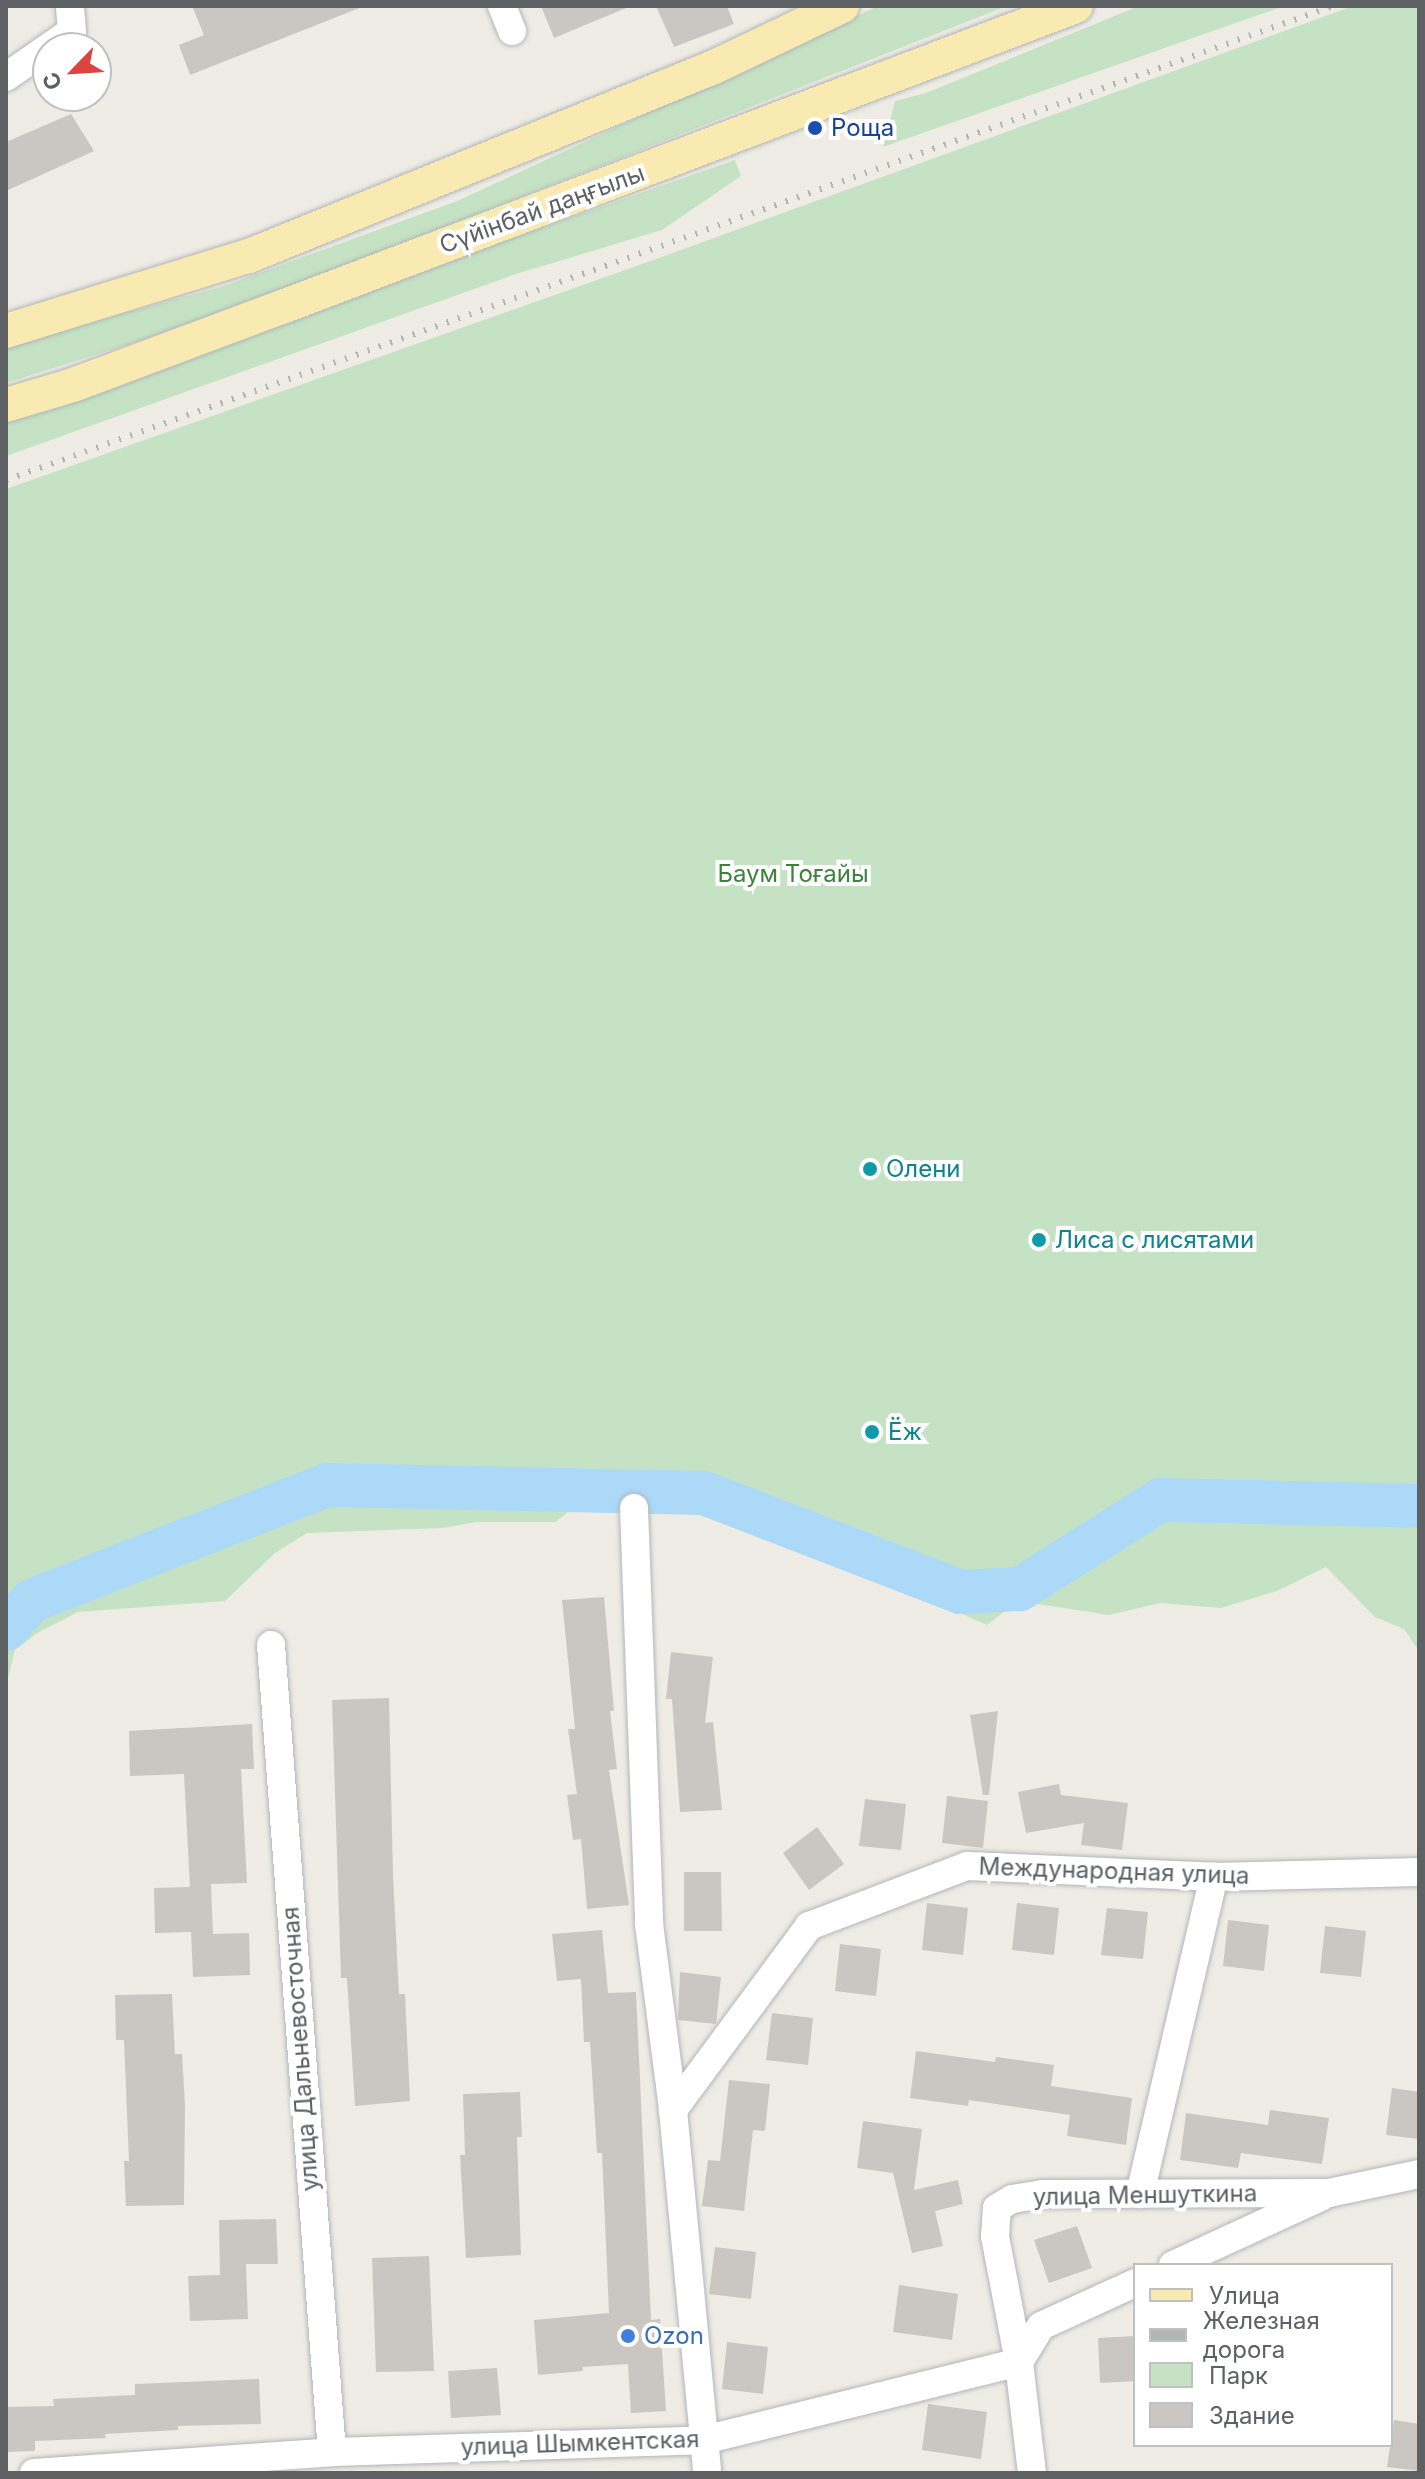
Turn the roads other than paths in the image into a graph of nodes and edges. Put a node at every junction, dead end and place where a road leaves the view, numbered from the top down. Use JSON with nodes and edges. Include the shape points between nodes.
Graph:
{"nodes":[{"id":1,"x":70,"y":6,"type":"edge"},
{"id":2,"x":842,"y":6,"type":"edge"},
{"id":3,"x":1076,"y":6,"type":"edge"},
{"id":4,"x":6,"y":77,"type":"edge"},
{"id":5,"x":6,"y":331,"type":"edge"},
{"id":6,"x":6,"y":405,"type":"edge"},
{"id":7,"x":634,"y":1508,"type":"dead end"},
{"id":8,"x":271,"y":1645,"type":"dead end"},
{"id":9,"x":1419,"y":1872,"type":"edge"},
{"id":10,"x":1214,"y":1877,"type":"junction"},
{"id":11,"x":673,"y":2110,"type":"junction"},
{"id":12,"x":1419,"y":2174,"type":"edge"},
{"id":13,"x":1329,"y":2193,"type":"junction"},
{"id":14,"x":1140,"y":2194,"type":"junction"},
{"id":15,"x":1177,"y":2263,"type":"edge"},
{"id":16,"x":1133,"y":2284,"type":"edge"},
{"id":17,"x":1019,"y":2362,"type":"junction"},
{"id":18,"x":704,"y":2440,"type":"junction"},
{"id":19,"x":332,"y":2452,"type":"junction"},
{"id":20,"x":34,"y":2473,"type":"edge"},
{"id":21,"x":707,"y":2473,"type":"edge"},
{"id":22,"x":1032,"y":2473,"type":"edge"}],
"edges":[{"from":1,"to":4,"type":"street","via":[[72,31]]},
{"from":2,"to":5,"type":"main road","via":[[714,67],[249,256]]},
{"from":3,"to":6,"type":"main road","name":"Сүйінбай даңғылы","via":[[267,313]]},
{"from":7,"to":11,"type":"street","via":[[649,1924]]},
{"from":8,"to":19,"type":"street","name":"улица Дальневосточная"},
{"from":9,"to":10,"type":"street","name":"Международная улица"},
{"from":10,"to":11,"type":"street","name":"Международная улица","via":[[967,1866],[809,1926]]},
{"from":10,"to":14,"type":"street"},
{"from":11,"to":18,"type":"street"},
{"from":12,"to":13,"type":"street","name":"улица Меншуткина"},
{"from":13,"to":14,"type":"street","name":"улица Меншуткина"},
{"from":13,"to":15,"type":"street"},
{"from":14,"to":17,"type":"street","name":"улица Меншуткина","via":[[1043,2194],[1012,2199],[997,2208],[995,2236]]},
{"from":16,"to":17,"type":"street","via":[[1041,2326]]},
{"from":17,"to":18,"type":"street","name":"улица Шымкентская"},
{"from":17,"to":22,"type":"street","name":"улица Меншуткина"},
{"from":18,"to":19,"type":"street","name":"улица Шымкентская"},
{"from":18,"to":21,"type":"street"},
{"from":19,"to":20,"type":"street","name":"улица Шымкентская"}]}
